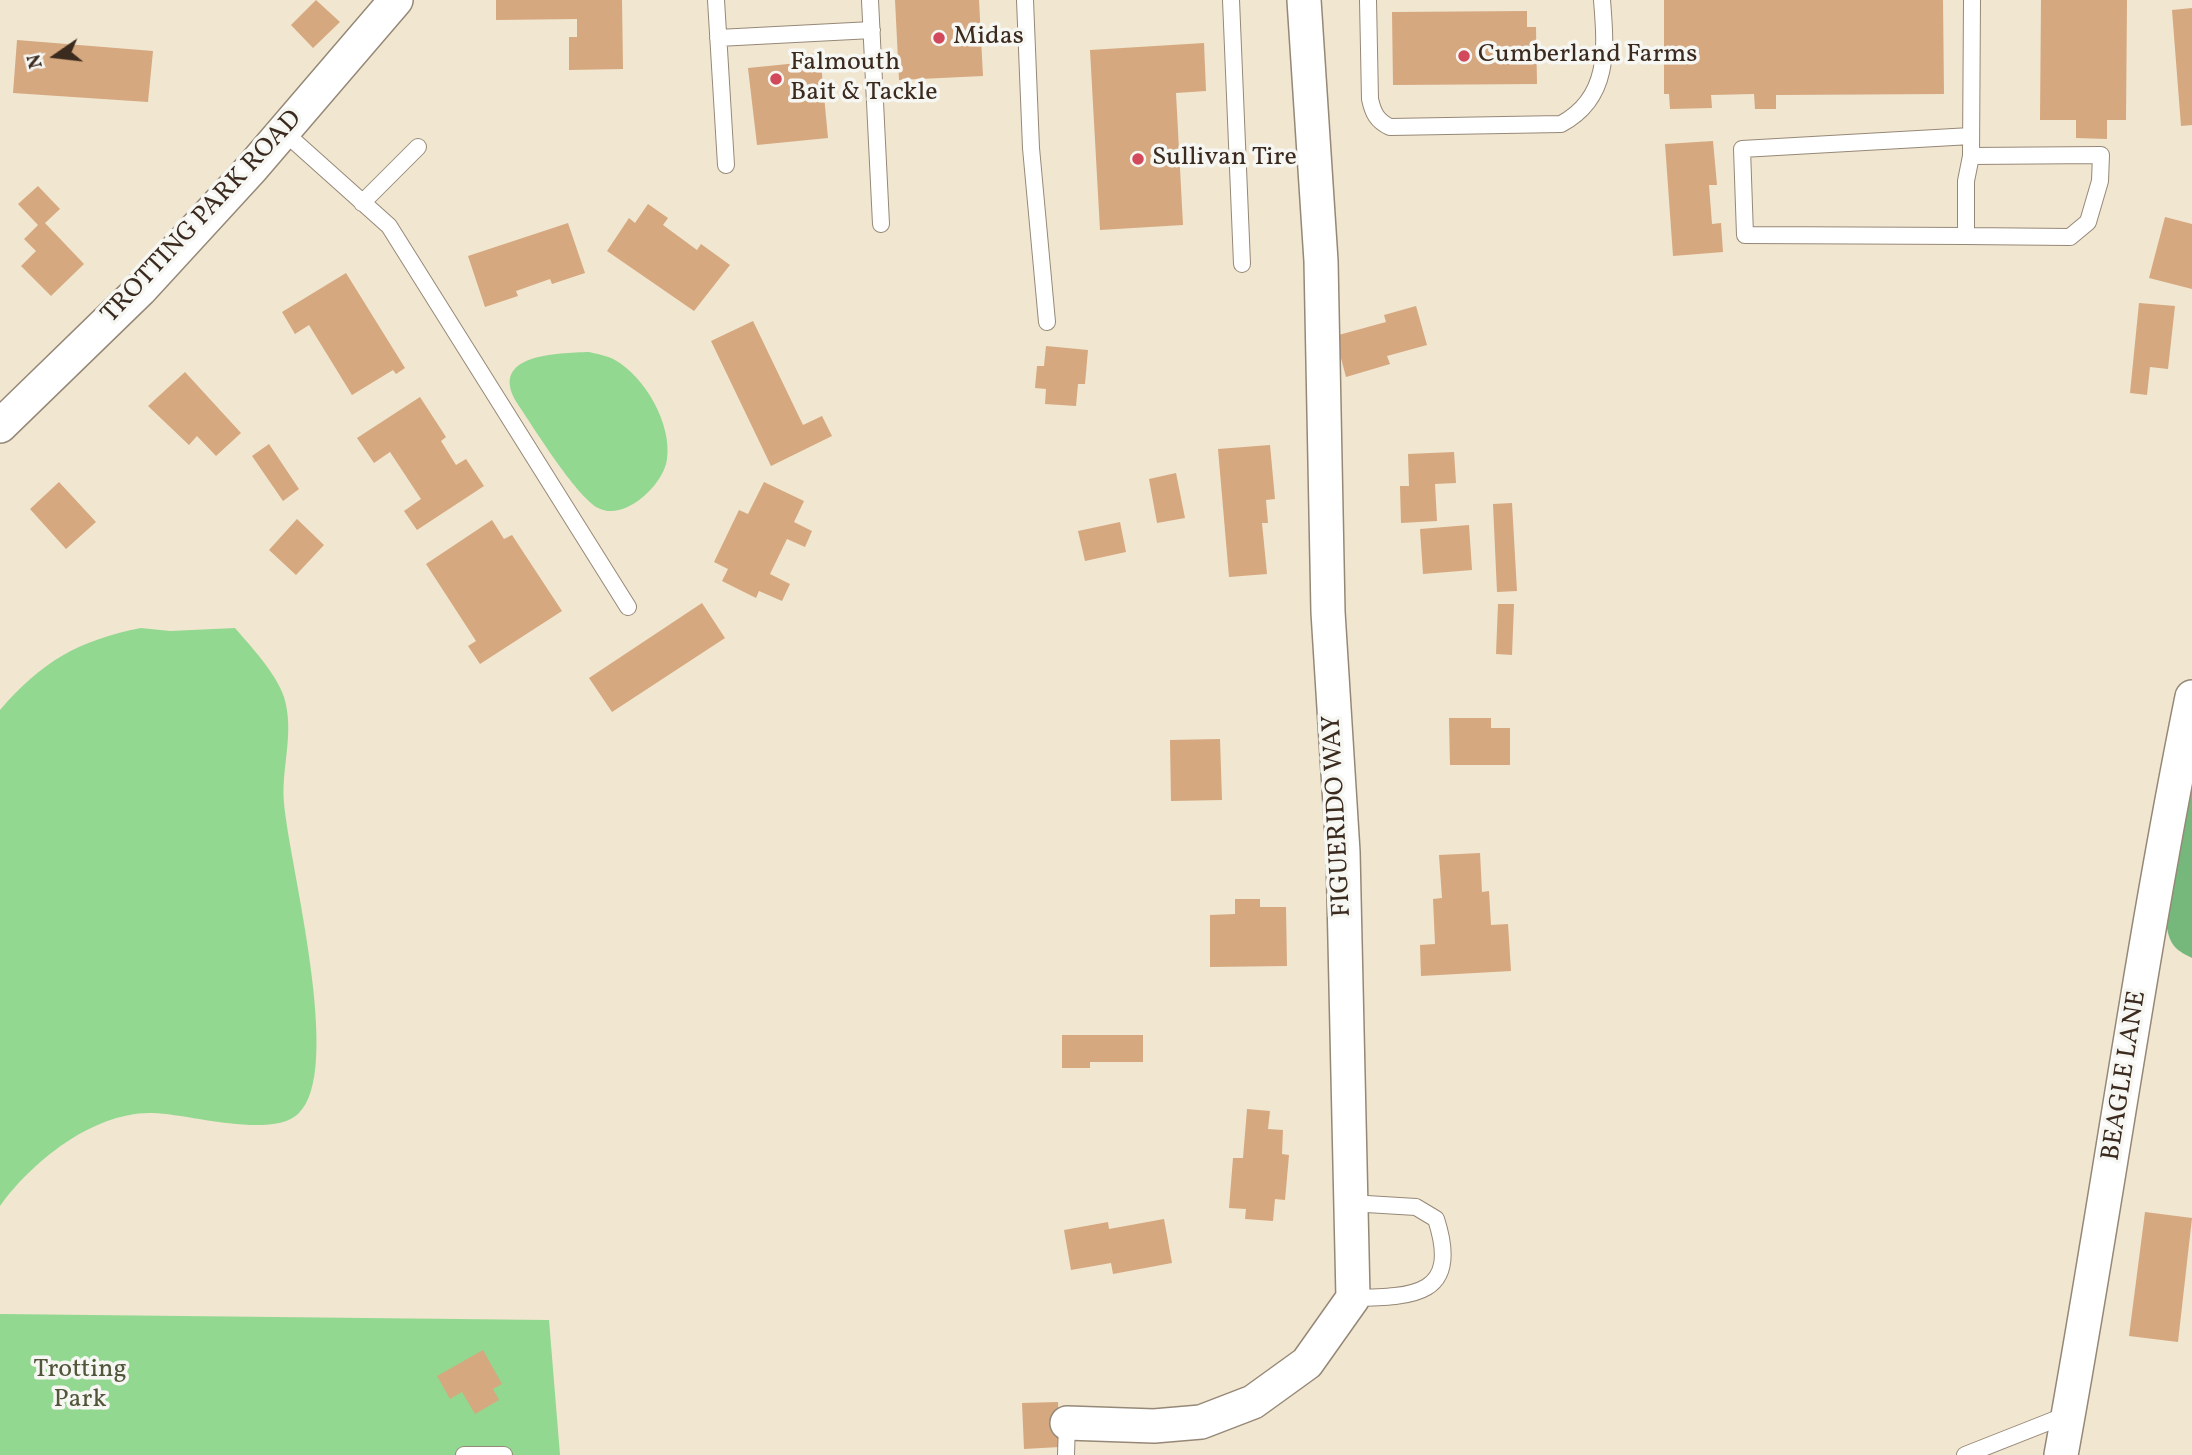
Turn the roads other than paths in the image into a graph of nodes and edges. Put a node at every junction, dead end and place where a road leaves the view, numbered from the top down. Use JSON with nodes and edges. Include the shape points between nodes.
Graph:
{"nodes":[{"id":1,"x":396,"y":0,"type":"edge"},
{"id":2,"x":716,"y":0,"type":"edge"},
{"id":3,"x":870,"y":0,"type":"edge"},
{"id":4,"x":1025,"y":0,"type":"edge"},
{"id":5,"x":1231,"y":0,"type":"edge"},
{"id":6,"x":1304,"y":0,"type":"edge"},
{"id":7,"x":1368,"y":0,"type":"edge"},
{"id":8,"x":1602,"y":0,"type":"edge"},
{"id":9,"x":1972,"y":0,"type":"edge"},
{"id":10,"x":872,"y":30,"type":"junction"},
{"id":11,"x":718,"y":38,"type":"junction"},
{"id":12,"x":284,"y":132,"type":"junction"},
{"id":13,"x":1971,"y":136,"type":"junction"},
{"id":14,"x":418,"y":147,"type":"dead end"},
{"id":15,"x":1971,"y":156,"type":"junction"},
{"id":16,"x":726,"y":165,"type":"dead end"},
{"id":17,"x":362,"y":203,"type":"junction"},
{"id":18,"x":881,"y":224,"type":"dead end"},
{"id":19,"x":1966,"y":236,"type":"junction"},
{"id":20,"x":1242,"y":264,"type":"dead end"},
{"id":21,"x":1047,"y":322,"type":"dead end"},
{"id":22,"x":0,"y":426,"type":"edge"},
{"id":23,"x":628,"y":607,"type":"dead end"},
{"id":24,"x":2192,"y":697,"type":"edge"},
{"id":25,"x":1350,"y":1203,"type":"junction"},
{"id":26,"x":1353,"y":1298,"type":"junction"},
{"id":27,"x":2069,"y":1414,"type":"junction"},
{"id":28,"x":1066,"y":1439,"type":"edge"},
{"id":29,"x":464,"y":1455,"type":"edge"},
{"id":30,"x":504,"y":1455,"type":"edge"},
{"id":31,"x":1965,"y":1455,"type":"edge"},
{"id":32,"x":2062,"y":1455,"type":"edge"}],
"edges":[{"from":1,"to":12,"type":"street","name":"TROTTING PARK ROAD"},
{"from":2,"to":11,"type":"lane"},
{"from":3,"to":10,"type":"lane"},
{"from":4,"to":21,"type":"lane","via":[[1031,148]]},
{"from":5,"to":20,"type":"lane"},
{"from":6,"to":25,"type":"street","name":"FIGUERIDO WAY","via":[[1321,261],[1328,612],[1343,852]]},
{"from":7,"to":8,"type":"lane","via":[[1370,99],[1380,123],[1390,127],[1561,124],[1575,116],[1601,80]]},
{"from":9,"to":13,"type":"lane"},
{"from":10,"to":11,"type":"lane"},
{"from":10,"to":18,"type":"lane"},
{"from":11,"to":16,"type":"lane"},
{"from":12,"to":17,"type":"lane"},
{"from":12,"to":22,"type":"street","name":"TROTTING PARK ROAD","via":[[140,290]]},
{"from":13,"to":15,"type":"lane"},
{"from":13,"to":19,"type":"lane","via":[[1742,149],[1745,235]]},
{"from":14,"to":17,"type":"lane"},
{"from":15,"to":19,"type":"lane"},
{"from":15,"to":19,"type":"lane","via":[[2101,155],[2100,181],[2088,222],[2070,237]]},
{"from":17,"to":23,"type":"lane","via":[[390,226]]},
{"from":24,"to":27,"type":"street","name":"BEAGLE LANE"},
{"from":25,"to":26,"type":"street","name":"FIGUERIDO WAY"},
{"from":25,"to":26,"type":"lane","via":[[1416,1207],[1436,1219],[1444,1242],[1444,1268],[1431,1286],[1412,1294]]},
{"from":26,"to":28,"type":"street","via":[[1307,1363],[1253,1402],[1201,1422]]},
{"from":27,"to":31,"type":"lane"},
{"from":27,"to":32,"type":"street","name":"BEAGLE LANE"},
{"from":29,"to":30,"type":"lane"}]}
